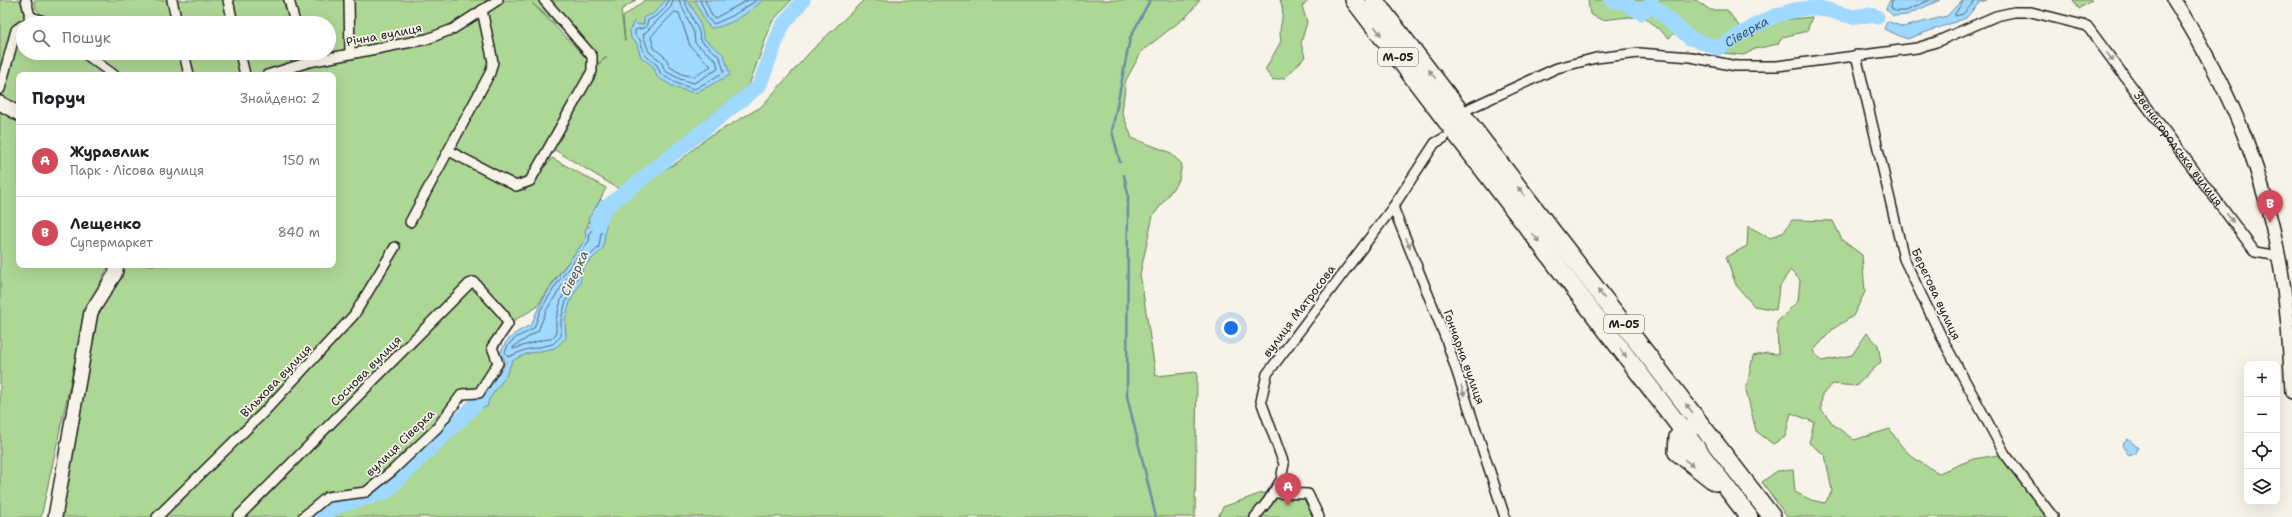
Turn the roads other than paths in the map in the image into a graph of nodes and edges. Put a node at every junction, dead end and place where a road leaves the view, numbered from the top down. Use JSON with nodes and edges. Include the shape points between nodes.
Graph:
{"nodes":[{"id":1,"x":26,"y":0,"type":"edge"},
{"id":2,"x":172,"y":0,"type":"edge"},
{"id":3,"x":228,"y":0,"type":"edge"},
{"id":4,"x":289,"y":0,"type":"edge"},
{"id":5,"x":349,"y":0,"type":"edge"},
{"id":6,"x":498,"y":0,"type":"edge"},
{"id":7,"x":544,"y":0,"type":"edge"},
{"id":8,"x":1354,"y":0,"type":"edge"},
{"id":9,"x":1374,"y":0,"type":"edge"},
{"id":10,"x":2174,"y":0,"type":"edge"},
{"id":11,"x":482,"y":10,"type":"junction"},
{"id":12,"x":27,"y":16,"type":"edge"},
{"id":13,"x":175,"y":16,"type":"edge"},
{"id":14,"x":231,"y":16,"type":"edge"},
{"id":15,"x":293,"y":16,"type":"edge"},
{"id":16,"x":16,"y":30,"type":"edge"},
{"id":17,"x":350,"y":53,"type":"junction"},
{"id":18,"x":1856,"y":55,"type":"junction"},
{"id":19,"x":336,"y":56,"type":"edge"},
{"id":20,"x":94,"y":60,"type":"edge"},
{"id":21,"x":186,"y":60,"type":"edge"},
{"id":22,"x":242,"y":60,"type":"edge"},
{"id":23,"x":319,"y":60,"type":"edge"},
{"id":24,"x":310,"y":62,"type":"joint"},
{"id":25,"x":110,"y":72,"type":"edge"},
{"id":26,"x":188,"y":72,"type":"edge"},
{"id":27,"x":244,"y":72,"type":"edge"},
{"id":28,"x":277,"y":72,"type":"edge"},
{"id":29,"x":0,"y":89,"type":"edge"},
{"id":30,"x":0,"y":103,"type":"edge"},
{"id":31,"x":1456,"y":109,"type":"junction"},
{"id":32,"x":16,"y":112,"type":"edge"},
{"id":33,"x":1468,"y":135,"type":"junction"},
{"id":34,"x":1444,"y":138,"type":"dead end"},
{"id":35,"x":449,"y":151,"type":"junction"},
{"id":36,"x":1393,"y":206,"type":"junction"},
{"id":37,"x":410,"y":222,"type":"dead end"},
{"id":38,"x":395,"y":247,"type":"dead end"},
{"id":39,"x":2279,"y":256,"type":"junction"},
{"id":40,"x":116,"y":268,"type":"edge"},
{"id":41,"x":508,"y":324,"type":"joint"},
{"id":42,"x":2292,"y":392,"type":"edge"},
{"id":43,"x":1682,"y":430,"type":"junction"},
{"id":44,"x":1740,"y":475,"type":"junction"},
{"id":45,"x":1273,"y":493,"type":"junction"},
{"id":46,"x":55,"y":517,"type":"edge"},
{"id":47,"x":157,"y":517,"type":"edge"},
{"id":48,"x":238,"y":517,"type":"edge"},
{"id":49,"x":303,"y":517,"type":"edge"},
{"id":50,"x":1254,"y":517,"type":"edge"},
{"id":51,"x":1319,"y":517,"type":"edge"},
{"id":52,"x":1505,"y":517,"type":"edge"},
{"id":53,"x":1749,"y":517,"type":"edge"},
{"id":54,"x":1772,"y":517,"type":"edge"},
{"id":55,"x":2053,"y":517,"type":"edge"}],
"edges":[{"from":1,"to":12,"type":"street"},
{"from":2,"to":13,"type":"street"},
{"from":3,"to":14,"type":"street"},
{"from":4,"to":15,"type":"street"},
{"from":5,"to":17,"type":"street"},
{"from":6,"to":11,"type":"street","name":"Річна вулиця"},
{"from":7,"to":35,"type":"street","via":[[592,56],[592,71],[530,180],[516,186]]},
{"from":8,"to":31,"type":"highway","number":"М-05","one_way":true},
{"from":31,"to":9,"type":"highway","number":"М-05","one_way":true},
{"from":10,"to":39,"type":"street","via":[[2215,69],[2243,128],[2265,193]]},
{"from":11,"to":17,"type":"street","name":"Річна вулиця","via":[[453,29],[427,39]]},
{"from":11,"to":35,"type":"street","via":[[493,62],[490,73]]},
{"from":16,"to":29,"type":"street"},
{"from":17,"to":19,"type":"street","name":"Річна вулиця"},
{"from":18,"to":31,"type":"street","via":[[1777,66],[1736,66],[1691,57],[1639,53],[1596,58],[1557,68]]},
{"from":18,"to":39,"type":"street","name":"Звенигородська вулиця","one_way":true,"via":[[1921,46],[1996,16],[2014,12],[2035,13],[2087,26],[2255,252]]},
{"from":18,"to":55,"type":"street","name":"Берегова вулиця","via":[[1904,259],[1944,342],[2005,454]]},
{"from":20,"to":25,"type":"street"},
{"from":21,"to":26,"type":"street"},
{"from":22,"to":27,"type":"street"},
{"from":23,"to":24,"type":"street","name":"Річна вулиця"},
{"from":24,"to":28,"type":"street","name":"Річна вулиця"},
{"from":30,"to":32,"type":"street"},
{"from":31,"to":33,"type":"highway","number":"М-05"},
{"from":33,"to":43,"type":"highway","number":"М-05","one_way":true},
{"from":44,"to":33,"type":"highway","number":"М-05","one_way":true},
{"from":34,"to":36,"type":"street","name":"вулиця Матросова","via":[[1435,142]]},
{"from":35,"to":37,"type":"street"},
{"from":36,"to":45,"type":"street","name":"вулиця Матросова","via":[[1267,374],[1261,401],[1284,464],[1281,480]]},
{"from":36,"to":52,"type":"street","name":"Гончарна вулиця","one_way":true,"via":[[1446,339]]},
{"from":38,"to":47,"type":"street","name":"Вільхова вулиця","via":[[354,315],[269,406]]},
{"from":39,"to":42,"type":"street","via":[[2286,298]]},
{"from":40,"to":46,"type":"street","via":[[91,312]]},
{"from":41,"to":48,"type":"street","name":"Соснова вулиця","via":[[504,315],[474,282],[470,284]]},
{"from":41,"to":49,"type":"street","name":"вулиця Сіверка","via":[[492,347],[498,363],[479,393],[462,394],[437,428],[366,492],[327,497]]},
{"from":43,"to":44,"type":"highway","via":[[1694,429],[1702,434]]},
{"from":43,"to":53,"type":"highway","one_way":true,"via":[[1678,437],[1677,452],[1733,496]]},
{"from":44,"to":54,"type":"highway","number":"М-05"},
{"from":45,"to":50,"type":"street","name":"вулиця Матросова"},
{"from":45,"to":51,"type":"street","via":[[1308,494]]}]}
